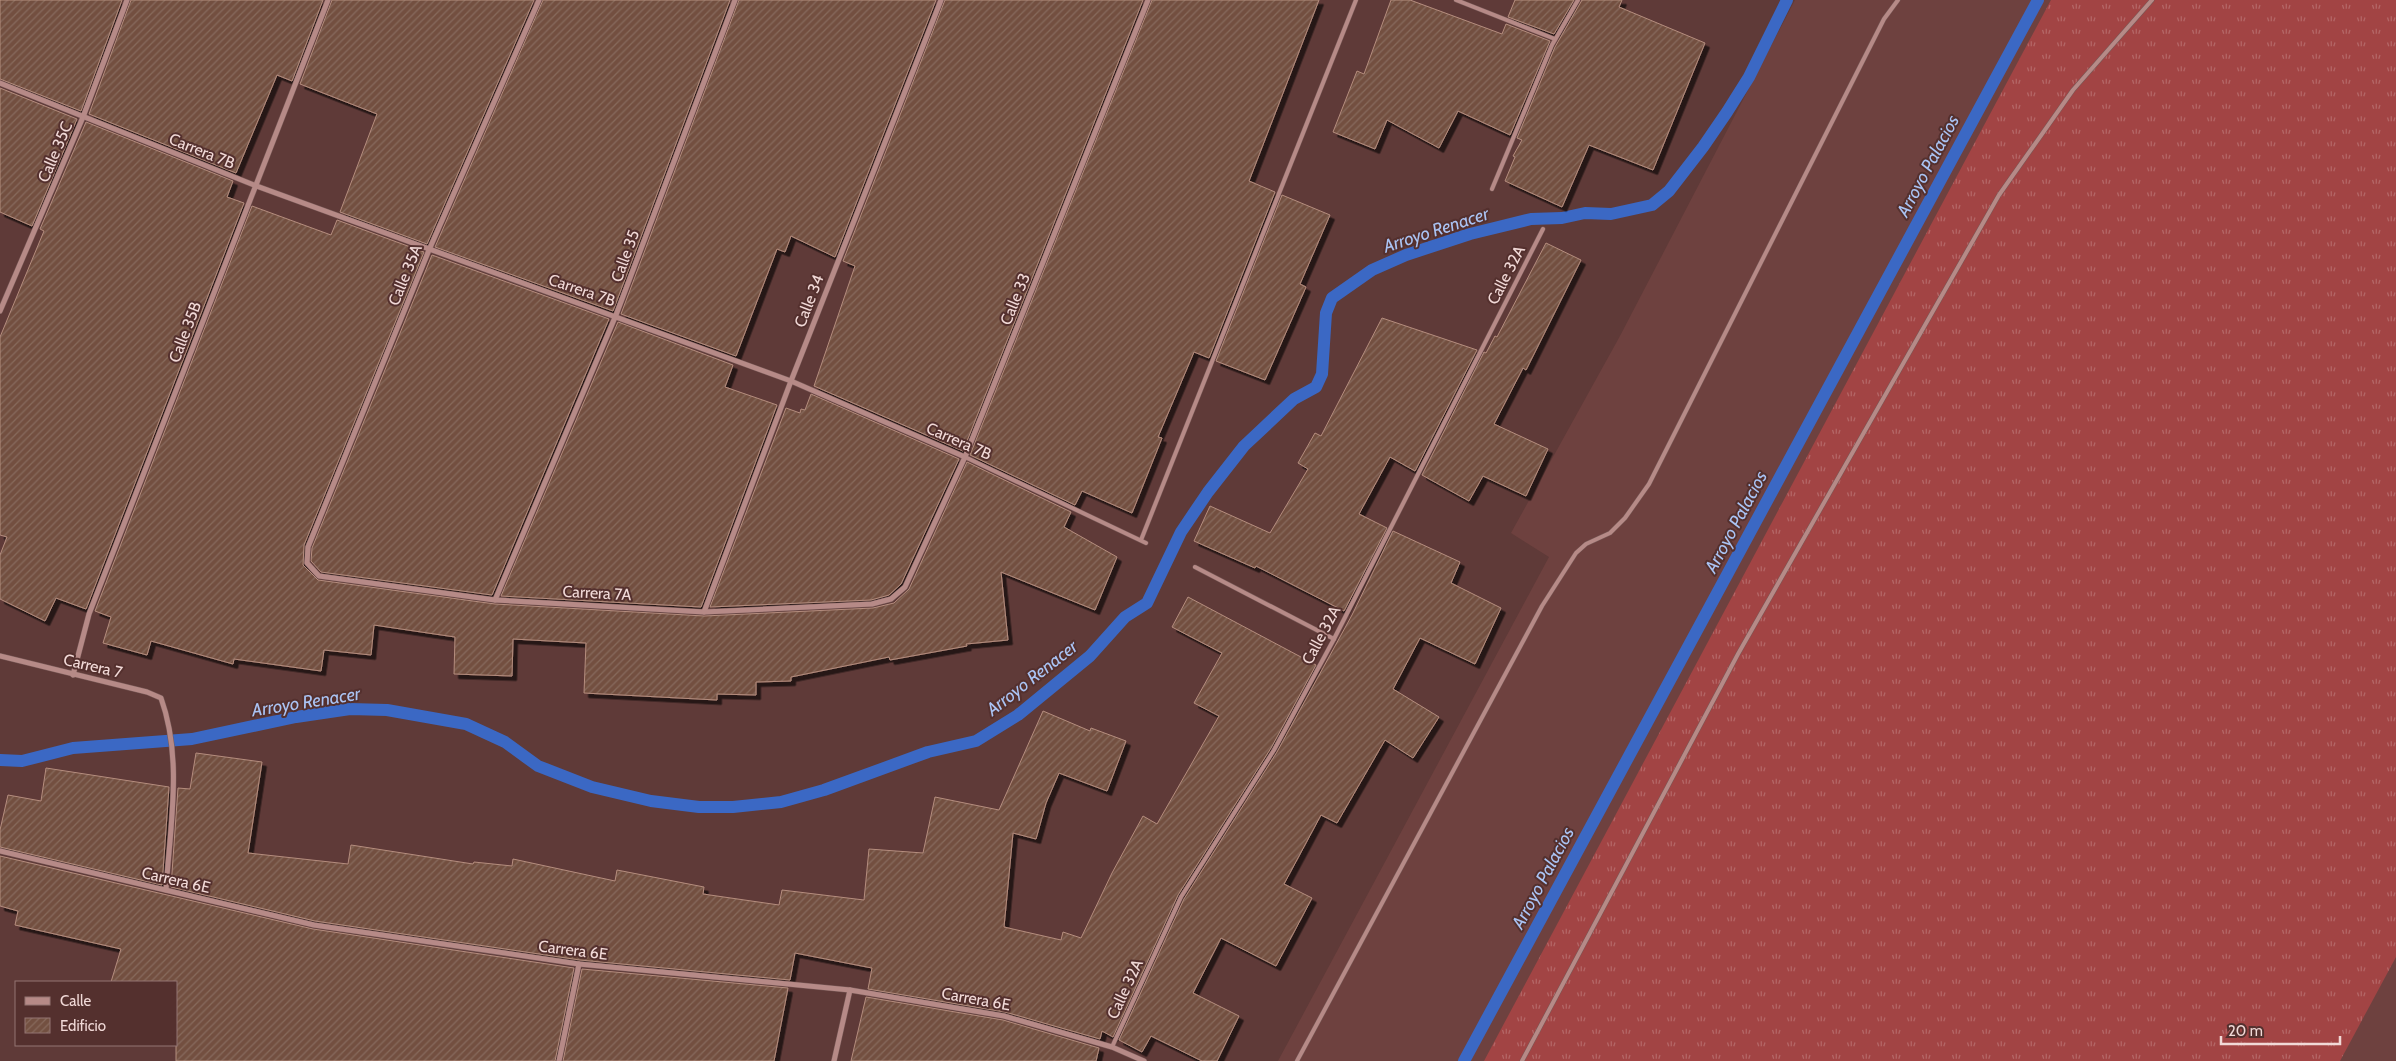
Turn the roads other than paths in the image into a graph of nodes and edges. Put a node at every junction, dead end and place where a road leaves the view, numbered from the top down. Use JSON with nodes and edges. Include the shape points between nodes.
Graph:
{"nodes":[{"id":1,"x":127,"y":0,"type":"edge"},
{"id":2,"x":328,"y":0,"type":"edge"},
{"id":3,"x":539,"y":0,"type":"edge"},
{"id":4,"x":735,"y":0,"type":"edge"},
{"id":5,"x":941,"y":0,"type":"edge"},
{"id":6,"x":1148,"y":0,"type":"edge"},
{"id":7,"x":1356,"y":0,"type":"edge"},
{"id":8,"x":1456,"y":0,"type":"edge"},
{"id":9,"x":1578,"y":0,"type":"edge"},
{"id":10,"x":1898,"y":0,"type":"edge"},
{"id":11,"x":2152,"y":0,"type":"edge"},
{"id":12,"x":1555,"y":40,"type":"junction"},
{"id":13,"x":0,"y":84,"type":"edge"},
{"id":14,"x":83,"y":117,"type":"junction"},
{"id":15,"x":254,"y":185,"type":"junction"},
{"id":16,"x":1492,"y":188,"type":"dead end"},
{"id":17,"x":1544,"y":229,"type":"dead end"},
{"id":18,"x":429,"y":250,"type":"junction"},
{"id":19,"x":0,"y":311,"type":"edge"},
{"id":20,"x":616,"y":315,"type":"junction"},
{"id":21,"x":792,"y":380,"type":"junction"},
{"id":22,"x":965,"y":457,"type":"junction"},
{"id":23,"x":1141,"y":540,"type":"junction"},
{"id":24,"x":1146,"y":543,"type":"dead end"},
{"id":25,"x":307,"y":563,"type":"joint"},
{"id":26,"x":1195,"y":567,"type":"dead end"},
{"id":27,"x":891,"y":599,"type":"joint"},
{"id":28,"x":495,"y":600,"type":"junction"},
{"id":29,"x":704,"y":612,"type":"junction"},
{"id":30,"x":1334,"y":639,"type":"junction"},
{"id":31,"x":0,"y":656,"type":"edge"},
{"id":32,"x":73,"y":675,"type":"junction"},
{"id":33,"x":0,"y":851,"type":"edge"},
{"id":34,"x":166,"y":890,"type":"junction"},
{"id":35,"x":579,"y":964,"type":"junction"},
{"id":36,"x":850,"y":990,"type":"junction"},
{"id":37,"x":1112,"y":1047,"type":"junction"},
{"id":38,"x":560,"y":1061,"type":"edge"},
{"id":39,"x":834,"y":1061,"type":"edge"},
{"id":40,"x":1144,"y":1061,"type":"edge"},
{"id":41,"x":1297,"y":1061,"type":"edge"},
{"id":42,"x":1522,"y":1061,"type":"edge"}],
"edges":[{"from":1,"to":14,"type":"street","name":"Calle 35C"},
{"from":2,"to":15,"type":"street","name":"Calle 35B"},
{"from":3,"to":18,"type":"street","name":"Calle 35A"},
{"from":4,"to":20,"type":"street","name":"Calle 35"},
{"from":5,"to":21,"type":"street","name":"Calle 34"},
{"from":6,"to":22,"type":"street","name":"Calle 33"},
{"from":7,"to":23,"type":"lane"},
{"from":8,"to":12,"type":"lane"},
{"from":9,"to":12,"type":"lane"},
{"from":10,"to":41,"type":"lane","via":[[1884,19],[1649,484],[1610,533],[1586,544],[1576,553],[1542,606]]},
{"from":11,"to":42,"type":"lane","via":[[2074,90],[1999,195],[1738,654]]},
{"from":12,"to":16,"type":"lane"},
{"from":13,"to":14,"type":"street","name":"Carrera 7B"},
{"from":14,"to":15,"type":"street","name":"Carrera 7B"},
{"from":14,"to":19,"type":"street","name":"Calle 35C"},
{"from":15,"to":18,"type":"street","name":"Carrera 7B"},
{"from":15,"to":32,"type":"street","name":"Calle 35B","via":[[90,614]]},
{"from":17,"to":30,"type":"lane","name":"Calle 32A"},
{"from":18,"to":20,"type":"street","name":"Carrera 7B"},
{"from":18,"to":25,"type":"street","name":"Calle 35A","via":[[308,547]]},
{"from":20,"to":21,"type":"street","name":"Carrera 7B"},
{"from":20,"to":28,"type":"street","name":"Calle 35"},
{"from":21,"to":22,"type":"street","name":"Carrera 7B"},
{"from":21,"to":29,"type":"street","name":"Calle 34"},
{"from":22,"to":23,"type":"lane","name":"Carrera 7B"},
{"from":22,"to":27,"type":"street","name":"Calle 33","via":[[905,586]]},
{"from":23,"to":24,"type":"lane","name":"Carrera 7B"},
{"from":25,"to":28,"type":"street","name":"Carrera 7A","via":[[319,576]]},
{"from":26,"to":30,"type":"lane"},
{"from":27,"to":29,"type":"street","name":"Carrera 7A","via":[[872,604]]},
{"from":28,"to":29,"type":"street","name":"Carrera 7A"},
{"from":30,"to":37,"type":"lane","name":"Calle 32A","via":[[1274,750],[1181,897]]},
{"from":31,"to":32,"type":"street","name":"Carrera 7"},
{"from":32,"to":34,"type":"street","name":"Carrera 7","via":[[161,698],[168,716],[175,761]]},
{"from":33,"to":34,"type":"street","name":"Carrera 6E"},
{"from":34,"to":35,"type":"street","name":"Carrera 6E","via":[[314,925]]},
{"from":35,"to":36,"type":"street","name":"Carrera 6E"},
{"from":35,"to":38,"type":"street"},
{"from":36,"to":37,"type":"street","name":"Carrera 6E","via":[[1004,1016]]},
{"from":36,"to":39,"type":"street"},
{"from":37,"to":40,"type":"street","name":"Carrera 6E"}]}
